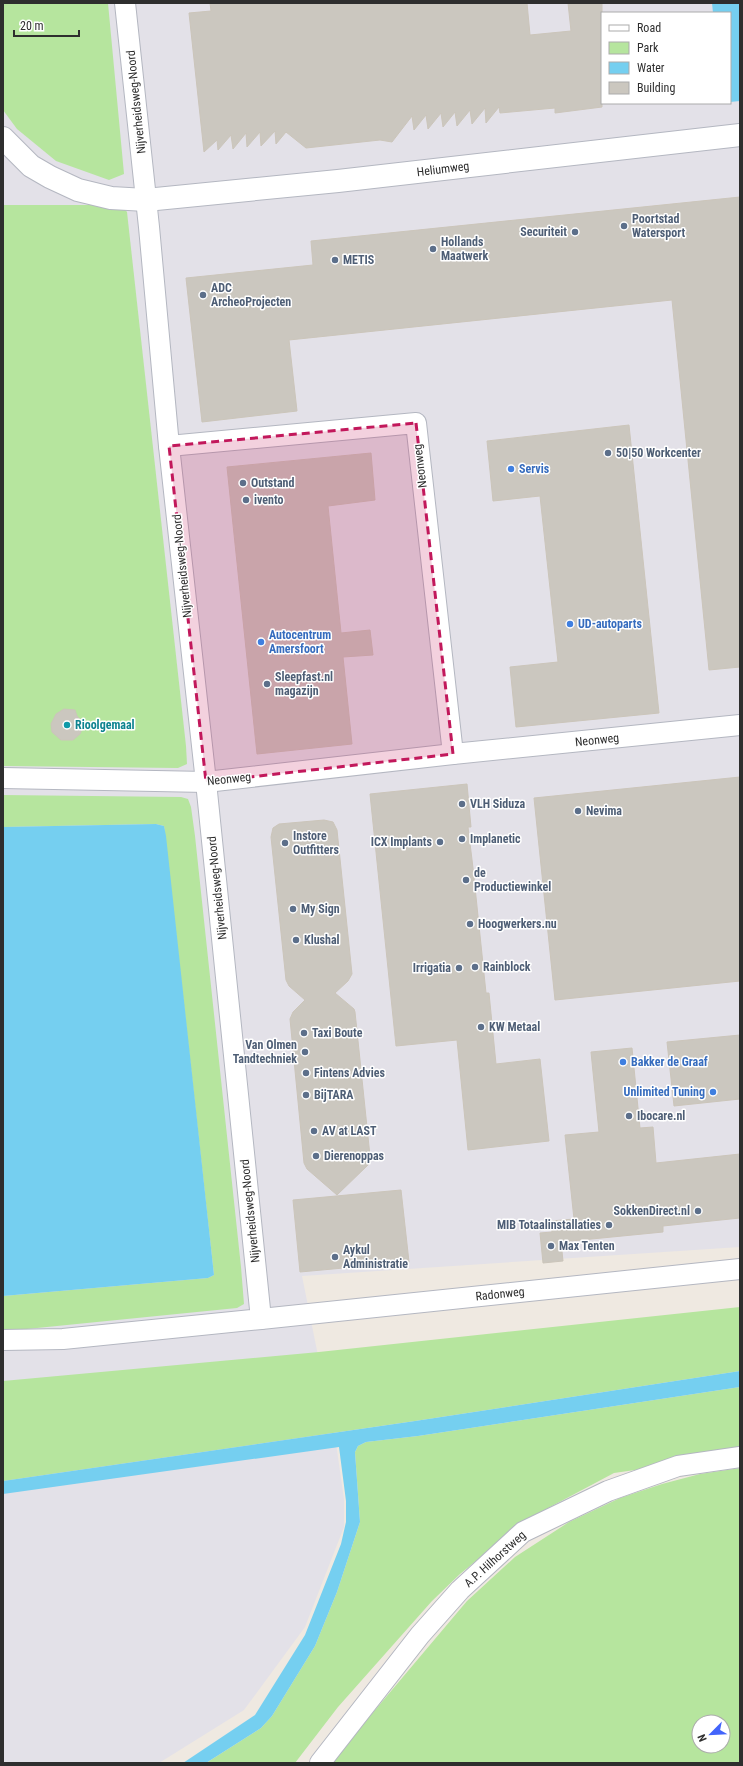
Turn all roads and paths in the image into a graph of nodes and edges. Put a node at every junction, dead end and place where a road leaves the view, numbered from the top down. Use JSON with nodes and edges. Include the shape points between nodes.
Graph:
{"nodes":[{"id":1,"x":125,"y":3,"type":"edge"},
{"id":2,"x":740,"y":135,"type":"edge"},
{"id":3,"x":4,"y":142,"type":"edge"},
{"id":4,"x":146,"y":200,"type":"junction"},
{"id":5,"x":169,"y":446,"type":"junction"},
{"id":6,"x":740,"y":725,"type":"edge"},
{"id":7,"x":453,"y":754,"type":"junction"},
{"id":8,"x":3,"y":778,"type":"edge"},
{"id":9,"x":206,"y":782,"type":"junction"},
{"id":10,"x":740,"y":1269,"type":"edge"},
{"id":11,"x":261,"y":1318,"type":"junction"},
{"id":12,"x":3,"y":1340,"type":"edge"},
{"id":13,"x":740,"y":1457,"type":"edge"},
{"id":14,"x":320,"y":1763,"type":"edge"}],
"edges":[{"from":1,"to":4,"type":"street","name":"Nijverheidsweg-Noord"},
{"from":2,"to":4,"type":"street","name":"Heliumweg"},
{"from":3,"to":4,"type":"street","via":[[31,166],[78,190],[111,198]]},
{"from":4,"to":5,"type":"street","name":"Nijverheidsweg-Noord"},
{"from":5,"to":7,"type":"street","name":"Neonweg","via":[[416,423]]},
{"from":5,"to":9,"type":"street","name":"Nijverheidsweg-Noord"},
{"from":6,"to":7,"type":"street","name":"Neonweg"},
{"from":7,"to":9,"type":"street","name":"Neonweg"},
{"from":8,"to":9,"type":"street","name":"Neonweg"},
{"from":9,"to":11,"type":"street","name":"Nijverheidsweg-Noord"},
{"from":10,"to":11,"type":"street","name":"Radonweg"},
{"from":11,"to":12,"type":"street","via":[[63,1339]]},
{"from":13,"to":14,"type":"street","name":"A.P. Hilhorstweg","via":[[678,1466],[608,1491],[523,1532],[460,1590],[420,1635]]}]}
